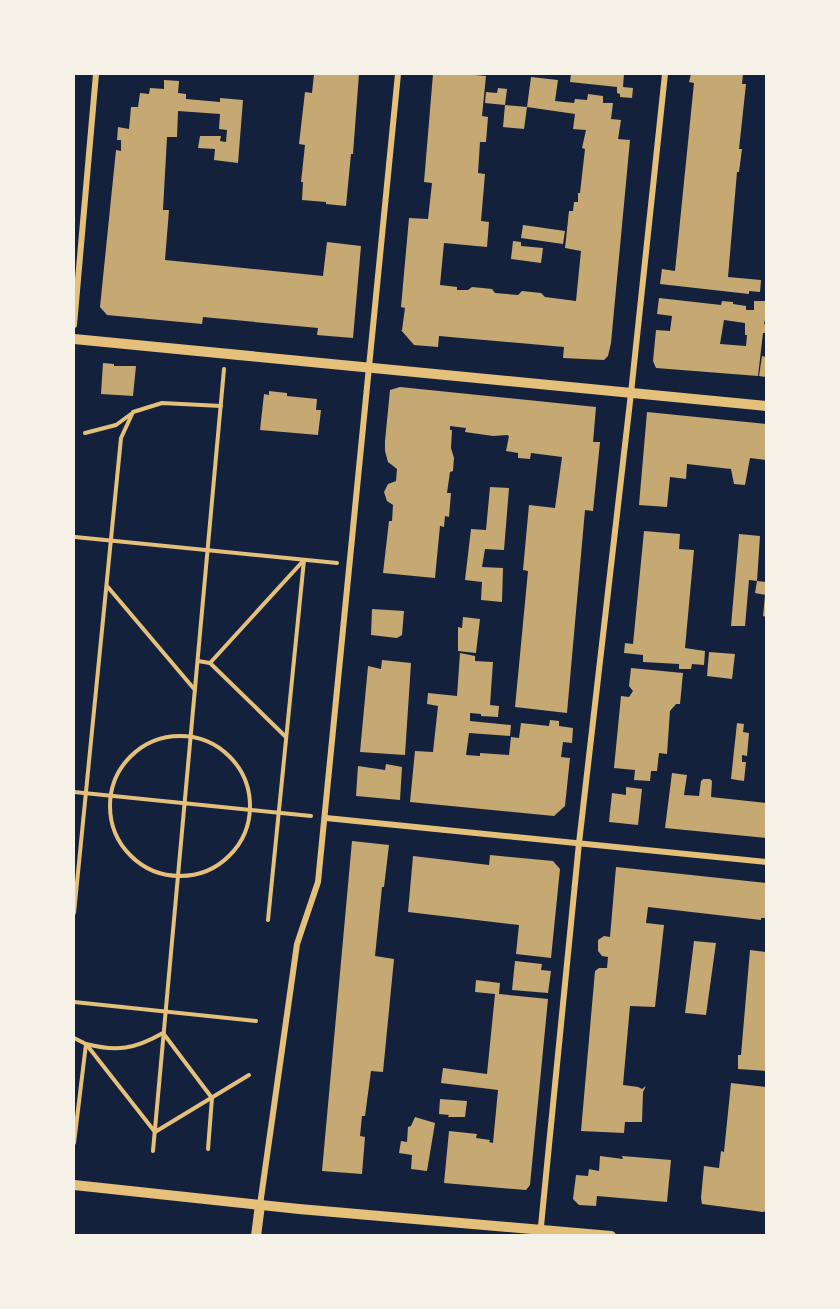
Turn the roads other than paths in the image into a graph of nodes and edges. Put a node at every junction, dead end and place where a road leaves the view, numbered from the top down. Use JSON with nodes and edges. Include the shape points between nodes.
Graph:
{"nodes":[{"id":1,"x":96,"y":74,"type":"edge"},
{"id":2,"x":398,"y":74,"type":"edge"},
{"id":3,"x":665,"y":74,"type":"edge"},
{"id":4,"x":74,"y":325,"type":"edge"},
{"id":5,"x":74,"y":339,"type":"edge"},
{"id":6,"x":369,"y":368,"type":"junction"},
{"id":7,"x":631,"y":393,"type":"junction"},
{"id":8,"x":766,"y":406,"type":"edge"},
{"id":9,"x":326,"y":818,"type":"junction"},
{"id":10,"x":579,"y":843,"type":"junction"},
{"id":11,"x":766,"y":862,"type":"edge"},
{"id":12,"x":74,"y":1185,"type":"edge"},
{"id":13,"x":260,"y":1204,"type":"junction"},
{"id":14,"x":540,"y":1232,"type":"edge"},
{"id":15,"x":256,"y":1236,"type":"edge"},
{"id":16,"x":611,"y":1236,"type":"edge"}],
"edges":[{"from":1,"to":4,"type":"street"},
{"from":2,"to":6,"type":"street"},
{"from":3,"to":7,"type":"street"},
{"from":5,"to":6,"type":"street"},
{"from":6,"to":7,"type":"street"},
{"from":6,"to":9,"type":"street"},
{"from":7,"to":8,"type":"street"},
{"from":7,"to":10,"type":"street"},
{"from":9,"to":10,"type":"street"},
{"from":9,"to":13,"type":"street","via":[[318,882],[297,944]]},
{"from":10,"to":11,"type":"street"},
{"from":10,"to":14,"type":"street"},
{"from":12,"to":13,"type":"street"},
{"from":13,"to":14,"type":"street"},
{"from":13,"to":15,"type":"street"},
{"from":14,"to":16,"type":"street"}]}
